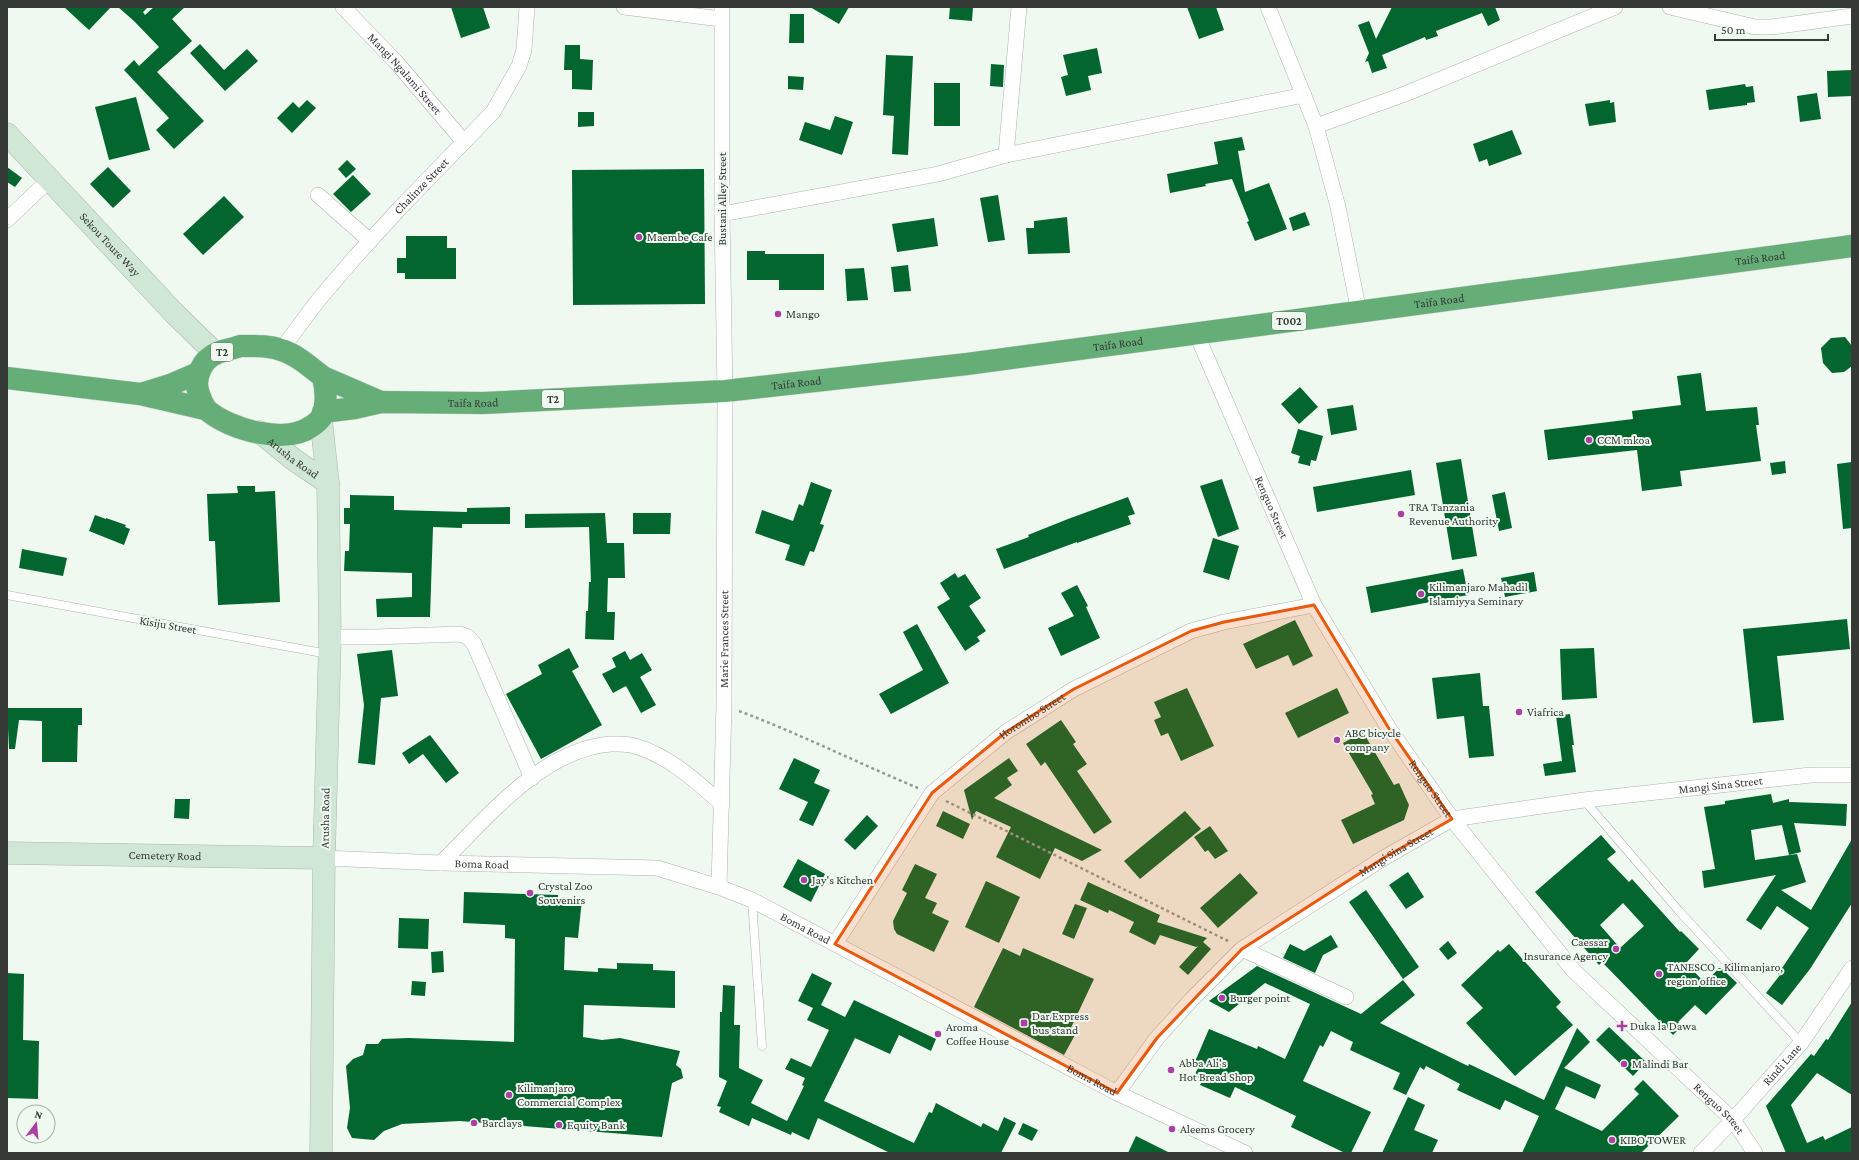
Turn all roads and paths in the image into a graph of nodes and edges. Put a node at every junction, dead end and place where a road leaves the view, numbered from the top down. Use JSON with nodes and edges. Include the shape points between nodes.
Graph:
{"nodes":[{"id":1,"x":343,"y":7,"type":"edge"},
{"id":2,"x":527,"y":7,"type":"edge"},
{"id":3,"x":624,"y":7,"type":"edge"},
{"id":4,"x":1019,"y":7,"type":"edge"},
{"id":5,"x":1268,"y":7,"type":"edge"},
{"id":6,"x":1615,"y":7,"type":"edge"},
{"id":7,"x":1670,"y":7,"type":"edge"},
{"id":8,"x":721,"y":13,"type":"edge"},
{"id":9,"x":1852,"y":16,"type":"edge"},
{"id":10,"x":1304,"y":95,"type":"junction"},
{"id":11,"x":1316,"y":126,"type":"junction"},
{"id":12,"x":7,"y":134,"type":"edge"},
{"id":13,"x":464,"y":142,"type":"junction"},
{"id":14,"x":1006,"y":156,"type":"junction"},
{"id":15,"x":49,"y":180,"type":"junction"},
{"id":16,"x":318,"y":195,"type":"dead end"},
{"id":17,"x":722,"y":214,"type":"junction"},
{"id":18,"x":7,"y":220,"type":"edge"},
{"id":19,"x":370,"y":240,"type":"junction"},
{"id":20,"x":1852,"y":246,"type":"edge"},
{"id":21,"x":1359,"y":312,"type":"junction"},
{"id":22,"x":1196,"y":333,"type":"junction"},
{"id":23,"x":281,"y":350,"type":"junction"},
{"id":24,"x":216,"y":354,"type":"junction"},
{"id":25,"x":198,"y":373,"type":"junction"},
{"id":26,"x":323,"y":377,"type":"junction"},
{"id":27,"x":7,"y":378,"type":"edge"},
{"id":28,"x":725,"y":391,"type":"junction"},
{"id":29,"x":140,"y":394,"type":"junction"},
{"id":30,"x":381,"y":402,"type":"junction"},
{"id":31,"x":205,"y":409,"type":"junction"},
{"id":32,"x":322,"y":416,"type":"junction"},
{"id":33,"x":260,"y":432,"type":"junction"},
{"id":34,"x":328,"y":483,"type":"junction"},
{"id":35,"x":7,"y":595,"type":"edge"},
{"id":36,"x":1314,"y":605,"type":"junction"},
{"id":37,"x":329,"y":645,"type":"junction"},
{"id":38,"x":724,"y":705,"type":"junction"},
{"id":39,"x":1852,"y":775,"type":"edge"},
{"id":40,"x":532,"y":778,"type":"junction"},
{"id":41,"x":932,"y":793,"type":"junction"},
{"id":42,"x":1584,"y":800,"type":"junction"},
{"id":43,"x":722,"y":804,"type":"junction"},
{"id":44,"x":1452,"y":819,"type":"junction"},
{"id":45,"x":7,"y":853,"type":"edge"},
{"id":46,"x":324,"y":858,"type":"junction"},
{"id":47,"x":441,"y":864,"type":"junction"},
{"id":48,"x":719,"y":888,"type":"junction"},
{"id":49,"x":752,"y":900,"type":"junction"},
{"id":50,"x":835,"y":944,"type":"junction"},
{"id":51,"x":1242,"y":949,"type":"junction"},
{"id":52,"x":1852,"y":968,"type":"edge"},
{"id":53,"x":1346,"y":997,"type":"dead end"},
{"id":54,"x":1801,"y":1043,"type":"junction"},
{"id":55,"x":762,"y":1046,"type":"dead end"},
{"id":56,"x":1117,"y":1093,"type":"junction"},
{"id":57,"x":1733,"y":1120,"type":"junction"},
{"id":58,"x":321,"y":1153,"type":"edge"},
{"id":59,"x":1245,"y":1153,"type":"edge"},
{"id":60,"x":1701,"y":1153,"type":"edge"},
{"id":61,"x":1756,"y":1153,"type":"edge"}],
"edges":[{"from":1,"to":13,"type":"street","name":"Mangi Ngalami Street","via":[[397,63]]},
{"from":2,"to":13,"type":"street","name":"Chalinze Street","via":[[524,50],[519,66],[493,112]]},
{"from":3,"to":8,"type":"street"},
{"from":4,"to":14,"type":"street"},
{"from":5,"to":10,"type":"street"},
{"from":6,"to":11,"type":"street","via":[[1405,94]]},
{"from":7,"to":9,"type":"street","via":[[1755,27]]},
{"from":8,"to":17,"type":"street","name":"Bustani Alley Street"},
{"from":10,"to":11,"type":"street"},
{"from":10,"to":14,"type":"street"},
{"from":11,"to":21,"type":"street","via":[[1338,207]]},
{"from":12,"to":15,"type":"main road","name":"Sekou Toure Way"},
{"from":13,"to":19,"type":"street","name":"Chalinze Street"},
{"from":14,"to":17,"type":"street","via":[[930,176]]},
{"from":15,"to":18,"type":"street"},
{"from":15,"to":24,"type":"main road","name":"Sekou Toure Way"},
{"from":16,"to":19,"type":"street"},
{"from":17,"to":28,"type":"street","name":"Bustani Alley Street"},
{"from":19,"to":23,"type":"street","name":"Chalinze Street","via":[[320,298]]},
{"from":20,"to":21,"type":"highway","name":"Taifa Road","number":"T002"},
{"from":21,"to":22,"type":"highway","name":"Taifa Road","number":"T002"},
{"from":22,"to":28,"type":"highway","name":"Taifa Road","number":"T002","via":[[967,364]]},
{"from":22,"to":36,"type":"street","name":"Renguo Street"},
{"from":23,"to":24,"type":"highway","number":"T2","via":[[240,346]]},
{"from":23,"to":26,"type":"highway","number":"T2","via":[[299,359]]},
{"from":24,"to":25,"type":"highway","number":"T2"},
{"from":25,"to":29,"type":"highway","number":"T2"},
{"from":25,"to":31,"type":"highway","number":"T2","via":[[198,391]]},
{"from":26,"to":30,"type":"highway","name":"Taifa Road","number":"T2"},
{"from":26,"to":32,"type":"highway","via":[[327,394]]},
{"from":27,"to":29,"type":"highway","number":"T2"},
{"from":28,"to":30,"type":"highway","name":"Taifa Road","number":"T2","via":[[484,403]]},
{"from":28,"to":38,"type":"street","name":"Marie Frances Street"},
{"from":29,"to":31,"type":"highway","number":"T2"},
{"from":30,"to":32,"type":"highway","name":"Taifa Road","number":"T2"},
{"from":31,"to":33,"type":"highway","number":"T2","via":[[236,427]]},
{"from":32,"to":33,"type":"highway","number":"T2","via":[[304,432],[282,435]]},
{"from":32,"to":34,"type":"main road","name":"Arusha Road"},
{"from":33,"to":34,"type":"main road","name":"Arusha Road"},
{"from":34,"to":37,"type":"main road","name":"Arusha Road"},
{"from":35,"to":37,"type":"lane","name":"Kisiju Street"},
{"from":36,"to":41,"type":"street","name":"Horombo Street","via":[[1191,630],[1074,689],[1006,732]]},
{"from":36,"to":44,"type":"street","name":"Renguo Street","via":[[1388,727]]},
{"from":37,"to":40,"type":"street","via":[[374,637],[460,634],[468,637],[474,644]]},
{"from":37,"to":46,"type":"main road","name":"Arusha Road"},
{"from":38,"to":41,"type":"path","via":[[785,728],[870,768]]},
{"from":38,"to":43,"type":"street","name":"Marie Frances Street"},
{"from":39,"to":42,"type":"street","name":"Mangi Sina Street","via":[[1811,775]]},
{"from":40,"to":43,"type":"street","via":[[570,754],[589,747],[634,745],[684,770]]},
{"from":40,"to":47,"type":"street","via":[[501,804]]},
{"from":41,"to":50,"type":"street","name":"Horombo Street"},
{"from":41,"to":51,"type":"path"},
{"from":42,"to":44,"type":"street","name":"Mangi Sina Street"},
{"from":42,"to":54,"type":"lane","via":[[1679,911]]},
{"from":43,"to":48,"type":"street","name":"Marie Frances Street"},
{"from":44,"to":51,"type":"street","name":"Mangi Sina Street","via":[[1382,859]]},
{"from":44,"to":57,"type":"street","name":"Renguo Street","via":[[1573,970]]},
{"from":45,"to":46,"type":"main road","name":"Cemetery Road"},
{"from":46,"to":47,"type":"street","name":"Boma Road"},
{"from":46,"to":58,"type":"main road","name":"Arusha Road"},
{"from":47,"to":48,"type":"street","name":"Boma Road","via":[[657,868]]},
{"from":48,"to":49,"type":"street","name":"Boma Road"},
{"from":49,"to":50,"type":"street","name":"Boma Road"},
{"from":49,"to":55,"type":"lane"},
{"from":50,"to":56,"type":"street","name":"Boma Road"},
{"from":51,"to":53,"type":"street"},
{"from":51,"to":56,"type":"street","name":"Mangi Sina Street","via":[[1157,1038]]},
{"from":52,"to":54,"type":"street","name":"Rindi Lane"},
{"from":54,"to":57,"type":"street","name":"Rindi Lane"},
{"from":56,"to":59,"type":"street","name":"Boma Road"},
{"from":57,"to":60,"type":"street","name":"Rindi Lane"},
{"from":57,"to":61,"type":"street","name":"Renguo Street"}]}
